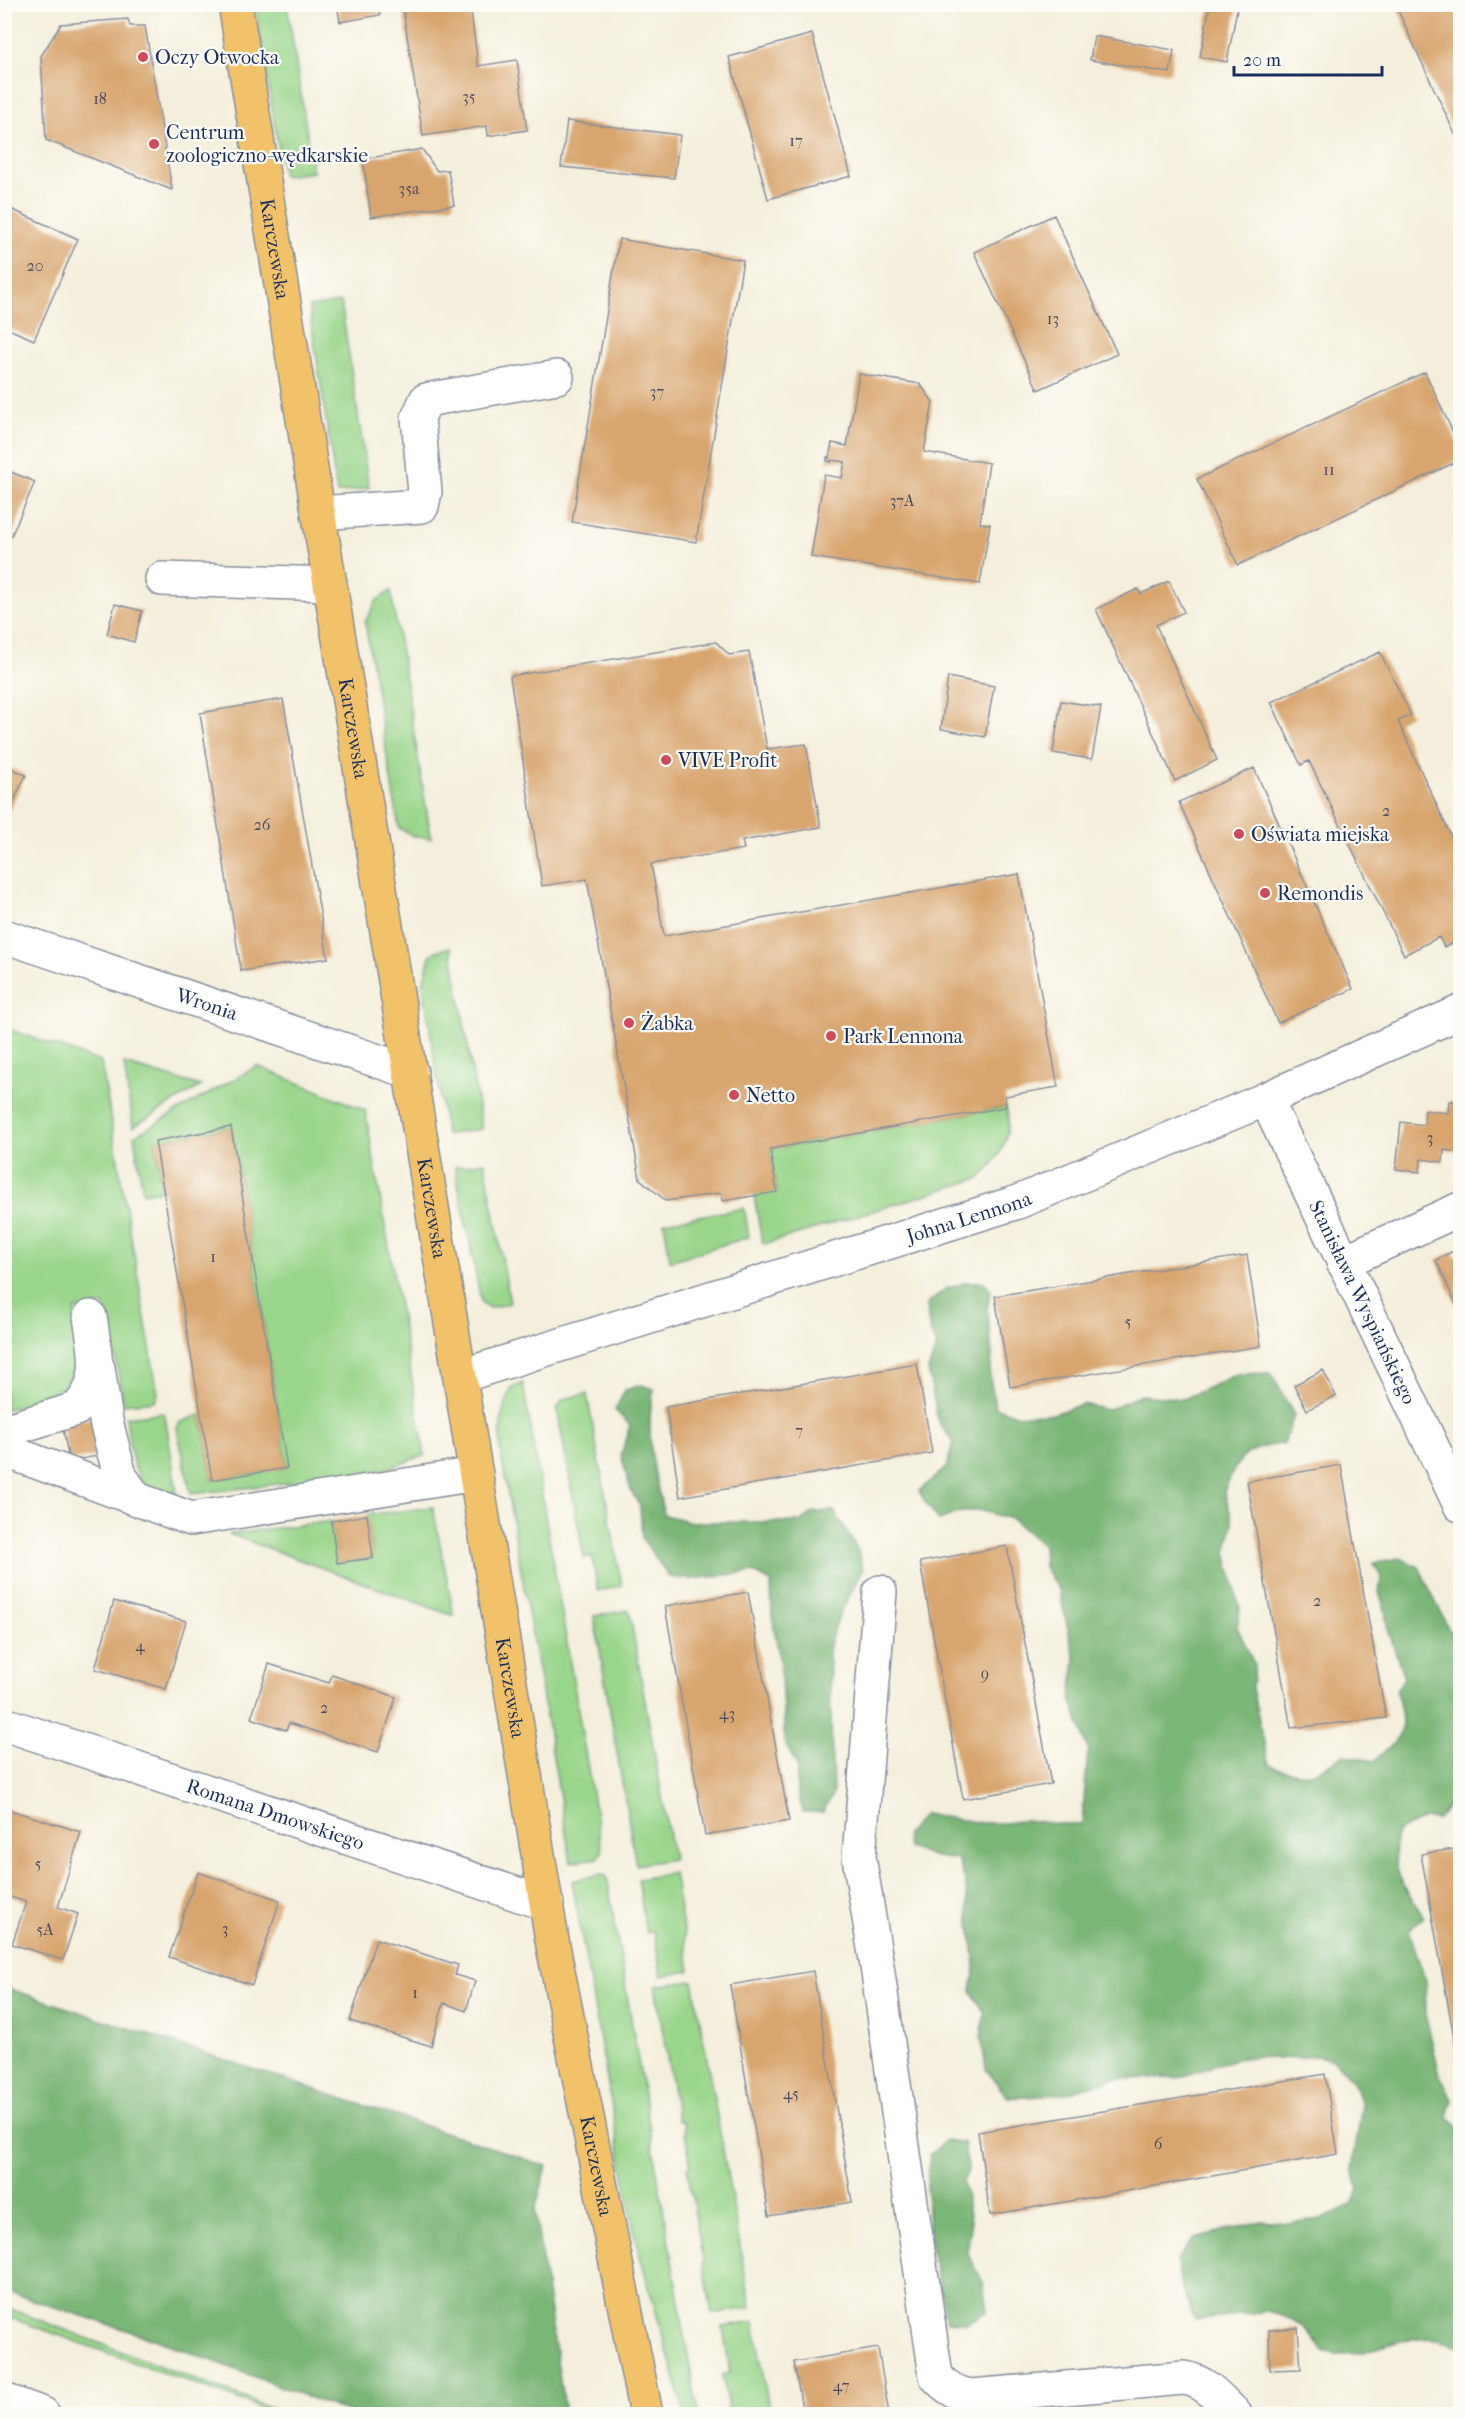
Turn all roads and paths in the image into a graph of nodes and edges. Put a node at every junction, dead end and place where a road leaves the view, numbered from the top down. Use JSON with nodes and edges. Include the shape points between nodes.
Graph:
{"nodes":[{"id":1,"x":235,"y":4,"type":"edge"},
{"id":2,"x":557,"y":377,"type":"dead end"},
{"id":3,"x":318,"y":513,"type":"junction"},
{"id":4,"x":162,"y":579,"type":"dead end"},
{"id":5,"x":330,"y":584,"type":"junction"},
{"id":6,"x":4,"y":936,"type":"edge"},
{"id":7,"x":1461,"y":1012,"type":"edge"},
{"id":8,"x":411,"y":1072,"type":"junction"},
{"id":9,"x":1266,"y":1099,"type":"junction"},
{"id":10,"x":1461,"y":1209,"type":"edge"},
{"id":11,"x":1343,"y":1262,"type":"junction"},
{"id":12,"x":90,"y":1317,"type":"dead end"},
{"id":13,"x":97,"y":1363,"type":"junction"},
{"id":14,"x":461,"y":1376,"type":"junction"},
{"id":15,"x":4,"y":1431,"type":"edge"},
{"id":16,"x":4,"y":1450,"type":"edge"},
{"id":17,"x":476,"y":1474,"type":"junction"},
{"id":18,"x":137,"y":1500,"type":"junction"},
{"id":19,"x":1461,"y":1505,"type":"edge"},
{"id":20,"x":880,"y":1592,"type":"dead end"},
{"id":21,"x":4,"y":1724,"type":"edge"},
{"id":22,"x":547,"y":1904,"type":"junction"},
{"id":23,"x":4,"y":2400,"type":"edge"},
{"id":24,"x":965,"y":2405,"type":"edge"},
{"id":25,"x":647,"y":2413,"type":"edge"},
{"id":26,"x":43,"y":2415,"type":"edge"},
{"id":27,"x":1235,"y":2415,"type":"edge"}],
"edges":[{"from":1,"to":3,"type":"main road","name":"Karczewska"},
{"from":2,"to":3,"type":"street","via":[[426,400],[418,418],[425,492],[422,506]]},
{"from":3,"to":5,"type":"main road","name":"Karczewska"},
{"from":4,"to":5,"type":"street"},
{"from":5,"to":8,"type":"main road","name":"Karczewska"},
{"from":6,"to":8,"type":"street","name":"Wronia"},
{"from":7,"to":9,"type":"street","name":"Johna Lennona"},
{"from":8,"to":14,"type":"main road","name":"Karczewska"},
{"from":9,"to":11,"type":"street","name":"Stanisława Wyspiańskiego"},
{"from":9,"to":14,"type":"street","name":"Johna Lennona","via":[[1018,1202]]},
{"from":10,"to":11,"type":"street"},
{"from":11,"to":19,"type":"street","name":"Stanisława Wyspiańskiego"},
{"from":12,"to":13,"type":"street"},
{"from":13,"to":15,"type":"street","via":[[84,1402],[76,1409]]},
{"from":13,"to":18,"type":"street","via":[[120,1476]]},
{"from":14,"to":17,"type":"main road","name":"Karczewska"},
{"from":16,"to":18,"type":"street"},
{"from":17,"to":18,"type":"street","via":[[191,1519]]},
{"from":17,"to":22,"type":"main road","name":"Karczewska"},
{"from":20,"to":24,"type":"street","via":[[860,1857],[936,2376]]},
{"from":21,"to":22,"type":"street","name":"Romana Dmowskiego"},
{"from":22,"to":25,"type":"main road","name":"Karczewska"},
{"from":23,"to":26,"type":"street"},
{"from":24,"to":27,"type":"street","via":[[1184,2378],[1204,2385]]}]}
